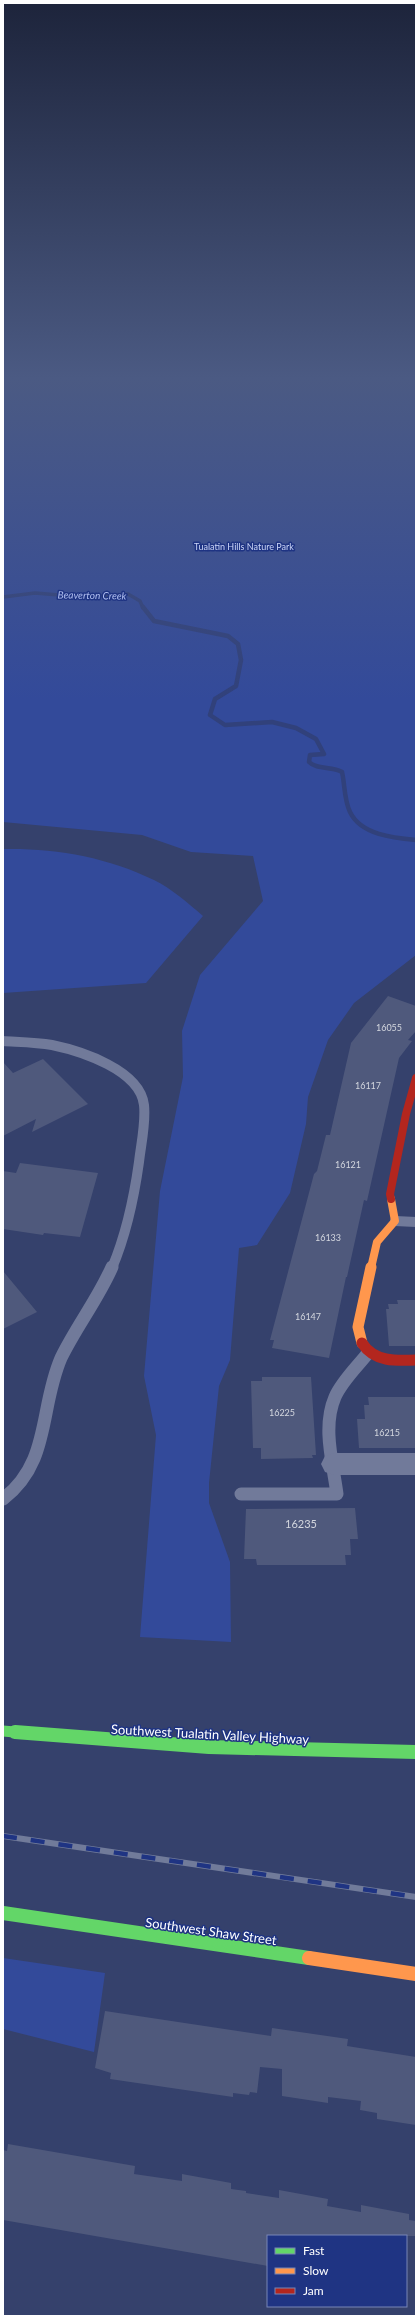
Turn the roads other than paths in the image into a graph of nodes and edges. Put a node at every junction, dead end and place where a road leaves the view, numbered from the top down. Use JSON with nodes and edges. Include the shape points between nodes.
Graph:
{"nodes":[{"id":1,"x":3,"y":1041,"type":"edge"},
{"id":2,"x":416,"y":1078,"type":"edge"},
{"id":3,"x":395,"y":1222,"type":"junction"},
{"id":4,"x":416,"y":1222,"type":"edge"},
{"id":5,"x":368,"y":1353,"type":"junction"},
{"id":6,"x":416,"y":1360,"type":"edge"},
{"id":7,"x":334,"y":1464,"type":"junction"},
{"id":8,"x":416,"y":1464,"type":"edge"},
{"id":9,"x":241,"y":1494,"type":"dead end"},
{"id":10,"x":3,"y":1499,"type":"edge"},
{"id":11,"x":3,"y":1731,"type":"edge"},
{"id":12,"x":416,"y":1752,"type":"edge"},
{"id":13,"x":3,"y":1913,"type":"edge"},
{"id":14,"x":416,"y":1974,"type":"edge"}],
"edges":[{"from":1,"to":10,"type":"lane","via":[[58,1046],[88,1057],[122,1073],[136,1084],[142,1094],[144,1105],[132,1194],[119,1249],[94,1305],[64,1350],[56,1371],[30,1472],[20,1485]]},
{"from":2,"to":3,"type":"street","via":[[391,1189]]},
{"from":3,"to":4,"type":"lane"},
{"from":3,"to":5,"type":"street","via":[[377,1242],[358,1327],[358,1336]]},
{"from":5,"to":6,"type":"street","via":[[388,1361]]},
{"from":5,"to":7,"type":"lane","via":[[343,1384],[332,1410],[329,1441]]},
{"from":7,"to":8,"type":"street"},
{"from":7,"to":9,"type":"lane","via":[[337,1494]]},
{"from":11,"to":12,"type":"street","name":"Southwest Tualatin Valley Highway","via":[[84,1740],[304,1752]]},
{"from":13,"to":14,"type":"street","name":"Southwest Shaw Street"}]}
